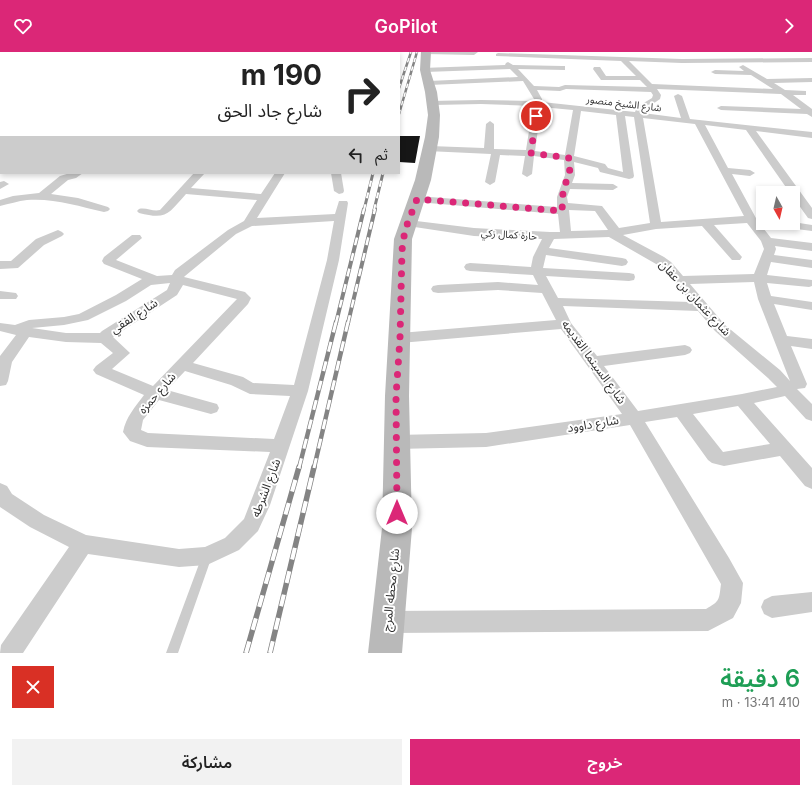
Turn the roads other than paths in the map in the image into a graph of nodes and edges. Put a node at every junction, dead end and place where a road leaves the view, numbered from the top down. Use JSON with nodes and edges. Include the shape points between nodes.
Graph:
{"nodes":[{"id":1,"x":475,"y":52,"type":"edge"},
{"id":2,"x":601,"y":52,"type":"edge"},
{"id":3,"x":675,"y":52,"type":"edge"},
{"id":4,"x":757,"y":52,"type":"edge"},
{"id":5,"x":788,"y":52,"type":"edge"},
{"id":6,"x":659,"y":53,"type":"dead end"},
{"id":7,"x":496,"y":54,"type":"edge"},
{"id":8,"x":718,"y":54,"type":"dead end"},
{"id":9,"x":624,"y":56,"type":"edge"},
{"id":10,"x":605,"y":59,"type":"junction"},
{"id":11,"x":767,"y":60,"type":"junction"},
{"id":12,"x":784,"y":60,"type":"junction"},
{"id":13,"x":797,"y":60,"type":"junction"},
{"id":14,"x":812,"y":60,"type":"edge"},
{"id":15,"x":682,"y":61,"type":"junction"},
{"id":16,"x":734,"y":61,"type":"junction"},
{"id":17,"x":511,"y":67,"type":"junction"},
{"id":18,"x":566,"y":68,"type":"dead end"},
{"id":19,"x":597,"y":69,"type":"dead end"},
{"id":20,"x":619,"y":69,"type":"dead end"},
{"id":21,"x":633,"y":69,"type":"junction"},
{"id":22,"x":648,"y":69,"type":"dead end"},
{"id":23,"x":704,"y":71,"type":"dead end"},
{"id":24,"x":764,"y":71,"type":"dead end"},
{"id":25,"x":751,"y":72,"type":"junction"},
{"id":26,"x":542,"y":76,"type":"dead end"},
{"id":27,"x":523,"y":77,"type":"junction"},
{"id":28,"x":430,"y":78,"type":"edge"},
{"id":29,"x":642,"y":78,"type":"junction"},
{"id":30,"x":657,"y":78,"type":"dead end"},
{"id":31,"x":598,"y":81,"type":"dead end"},
{"id":32,"x":812,"y":81,"type":"edge"},
{"id":33,"x":752,"y":82,"type":"dead end"},
{"id":34,"x":767,"y":82,"type":"junction"},
{"id":35,"x":533,"y":88,"type":"junction"},
{"id":36,"x":563,"y":88,"type":"junction"},
{"id":37,"x":654,"y":90,"type":"junction"},
{"id":38,"x":784,"y":92,"type":"junction"},
{"id":39,"x":803,"y":93,"type":"dead end"},
{"id":40,"x":717,"y":98,"type":"dead end"},
{"id":41,"x":752,"y":98,"type":"dead end"},
{"id":42,"x":554,"y":100,"type":"dead end"},
{"id":43,"x":538,"y":101,"type":"junction"},
{"id":44,"x":721,"y":108,"type":"junction"},
{"id":45,"x":577,"y":109,"type":"junction"},
{"id":46,"x":758,"y":109,"type":"junction"},
{"id":47,"x":811,"y":112,"type":"edge"},
{"id":48,"x":620,"y":114,"type":"junction"},
{"id":49,"x":638,"y":116,"type":"junction"},
{"id":50,"x":687,"y":122,"type":"junction"},
{"id":51,"x":699,"y":123,"type":"junction"},
{"id":52,"x":490,"y":124,"type":"dead end"},
{"id":53,"x":729,"y":126,"type":"junction"},
{"id":54,"x":750,"y":129,"type":"junction"},
{"id":55,"x":812,"y":135,"type":"edge"},
{"id":56,"x":430,"y":149,"type":"junction"},
{"id":57,"x":493,"y":152,"type":"junction"},
{"id":58,"x":531,"y":153,"type":"junction"},
{"id":59,"x":569,"y":158,"type":"junction"},
{"id":60,"x":726,"y":171,"type":"junction"},
{"id":61,"x":750,"y":173,"type":"dead end"},
{"id":62,"x":76,"y":174,"type":"edge"},
{"id":63,"x":199,"y":174,"type":"edge"},
{"id":64,"x":279,"y":174,"type":"edge"},
{"id":65,"x":336,"y":174,"type":"edge"},
{"id":66,"x":527,"y":174,"type":"dead end"},
{"id":67,"x":490,"y":182,"type":"dead end"},
{"id":68,"x":565,"y":186,"type":"junction"},
{"id":69,"x":613,"y":186,"type":"dead end"},
{"id":70,"x":183,"y":191,"type":"junction"},
{"id":71,"x":42,"y":196,"type":"junction"},
{"id":72,"x":265,"y":197,"type":"junction"},
{"id":73,"x":417,"y":199,"type":"junction"},
{"id":74,"x":0,"y":203,"type":"edge"},
{"id":75,"x":341,"y":204,"type":"junction"},
{"id":76,"x":562,"y":208,"type":"junction"},
{"id":77,"x":104,"y":209,"type":"dead end"},
{"id":78,"x":143,"y":211,"type":"dead end"},
{"id":79,"x":812,"y":216,"type":"edge"},
{"id":80,"x":755,"y":220,"type":"edge"},
{"id":81,"x":705,"y":222,"type":"junction"},
{"id":82,"x":249,"y":223,"type":"junction"},
{"id":83,"x":408,"y":223,"type":"junction"},
{"id":84,"x":656,"y":226,"type":"junction"},
{"id":85,"x":800,"y":226,"type":"edge"},
{"id":86,"x":812,"y":228,"type":"edge"},
{"id":87,"x":614,"y":232,"type":"junction"},
{"id":88,"x":58,"y":234,"type":"dead end"},
{"id":89,"x":550,"y":236,"type":"junction"},
{"id":90,"x":566,"y":236,"type":"junction"},
{"id":91,"x":136,"y":238,"type":"dead end"},
{"id":92,"x":767,"y":241,"type":"junction"},
{"id":93,"x":812,"y":247,"type":"edge"},
{"id":94,"x":542,"y":251,"type":"junction"},
{"id":95,"x":736,"y":258,"type":"dead end"},
{"id":96,"x":767,"y":258,"type":"junction"},
{"id":97,"x":622,"y":262,"type":"dead end"},
{"id":98,"x":812,"y":264,"type":"edge"},
{"id":99,"x":0,"y":265,"type":"edge"},
{"id":100,"x":470,"y":267,"type":"dead end"},
{"id":101,"x":537,"y":271,"type":"junction"},
{"id":102,"x":629,"y":277,"type":"dead end"},
{"id":103,"x":760,"y":278,"type":"junction"},
{"id":104,"x":176,"y":279,"type":"junction"},
{"id":105,"x":156,"y":280,"type":"junction"},
{"id":106,"x":680,"y":280,"type":"junction"},
{"id":107,"x":809,"y":284,"type":"dead end"},
{"id":108,"x":438,"y":289,"type":"dead end"},
{"id":109,"x":550,"y":296,"type":"junction"},
{"id":110,"x":765,"y":299,"type":"junction"},
{"id":111,"x":812,"y":306,"type":"edge"},
{"id":112,"x":703,"y":308,"type":"junction"},
{"id":113,"x":565,"y":324,"type":"junction"},
{"id":114,"x":0,"y":327,"type":"edge"},
{"id":115,"x":21,"y":331,"type":"junction"},
{"id":116,"x":105,"y":338,"type":"junction"},
{"id":117,"x":400,"y":338,"type":"junction"},
{"id":118,"x":781,"y":340,"type":"junction"},
{"id":119,"x":812,"y":344,"type":"edge"},
{"id":120,"x":684,"y":350,"type":"dead end"},
{"id":121,"x":2,"y":362,"type":"edge"},
{"id":122,"x":593,"y":362,"type":"junction"},
{"id":123,"x":182,"y":365,"type":"junction"},
{"id":124,"x":0,"y":381,"type":"edge"},
{"id":125,"x":800,"y":387,"type":"edge"},
{"id":126,"x":300,"y":391,"type":"junction"},
{"id":127,"x":155,"y":393,"type":"junction"},
{"id":128,"x":742,"y":400,"type":"junction"},
{"id":129,"x":211,"y":408,"type":"dead end"},
{"id":130,"x":681,"y":410,"type":"junction"},
{"id":131,"x":812,"y":416,"type":"edge"},
{"id":132,"x":634,"y":418,"type":"junction"},
{"id":133,"x":396,"y":442,"type":"junction"},
{"id":134,"x":281,"y":446,"type":"junction"},
{"id":135,"x":784,"y":449,"type":"junction"},
{"id":136,"x":812,"y":481,"type":"edge"},
{"id":137,"x":2,"y":499,"type":"edge"},
{"id":138,"x":83,"y":544,"type":"junction"},
{"id":139,"x":207,"y":556,"type":"junction"},
{"id":140,"x":812,"y":602,"type":"edge"},
{"id":141,"x":772,"y":607,"type":"dead end"},
{"id":142,"x":387,"y":622,"type":"junction"},
{"id":143,"x":9,"y":653,"type":"edge"},
{"id":144,"x":172,"y":653,"type":"edge"},
{"id":145,"x":385,"y":653,"type":"edge"}],
"edges":[{"from":1,"to":28,"type":"street"},
{"from":2,"to":10,"type":"street"},
{"from":3,"to":15,"type":"street"},
{"from":4,"to":11,"type":"street"},
{"from":5,"to":13,"type":"street"},
{"from":6,"to":9,"type":"street"},
{"from":7,"to":10,"type":"street"},
{"from":7,"to":17,"type":"street"},
{"from":8,"to":16,"type":"street"},
{"from":9,"to":10,"type":"street"},
{"from":9,"to":15,"type":"street"},
{"from":9,"to":21,"type":"street"},
{"from":11,"to":12,"type":"street"},
{"from":11,"to":16,"type":"street"},
{"from":12,"to":13,"type":"street"},
{"from":12,"to":32,"type":"street"},
{"from":13,"to":14,"type":"street"},
{"from":15,"to":16,"type":"street"},
{"from":16,"to":25,"type":"street"},
{"from":17,"to":18,"type":"street"},
{"from":17,"to":27,"type":"street"},
{"from":17,"to":28,"type":"street","via":[[464,68]]},
{"from":19,"to":29,"type":"street","via":[[605,78]]},
{"from":20,"to":21,"type":"street"},
{"from":21,"to":22,"type":"street"},
{"from":21,"to":29,"type":"street"},
{"from":23,"to":25,"type":"street"},
{"from":24,"to":25,"type":"street"},
{"from":25,"to":34,"type":"street"},
{"from":26,"to":27,"type":"street"},
{"from":27,"to":28,"type":"street"},
{"from":27,"to":35,"type":"street"},
{"from":28,"to":43,"type":"street","name":"شارع الشيخ منصور","via":[[489,102]]},
{"from":28,"to":56,"type":"main road","name":"شارع محطه المرج","via":[[434,115]]},
{"from":29,"to":30,"type":"street"},
{"from":29,"to":37,"type":"street"},
{"from":31,"to":36,"type":"street","via":[[562,80],[560,81]]},
{"from":32,"to":34,"type":"street"},
{"from":33,"to":34,"type":"street"},
{"from":34,"to":38,"type":"street"},
{"from":35,"to":36,"type":"street"},
{"from":35,"to":43,"type":"street"},
{"from":36,"to":37,"type":"street"},
{"from":37,"to":38,"type":"street"},
{"from":37,"to":49,"type":"street","via":[[656,99],[640,109]]},
{"from":37,"to":50,"type":"street","via":[[682,96]]},
{"from":38,"to":39,"type":"street"},
{"from":38,"to":47,"type":"street"},
{"from":40,"to":44,"type":"street"},
{"from":41,"to":46,"type":"street"},
{"from":42,"to":43,"type":"street"},
{"from":43,"to":45,"type":"street","name":"شارع الشيخ منصور"},
{"from":43,"to":58,"type":"street"},
{"from":44,"to":46,"type":"street"},
{"from":44,"to":53,"type":"street"},
{"from":45,"to":48,"type":"street","name":"شارع الشيخ منصور"},
{"from":45,"to":59,"type":"street"},
{"from":46,"to":47,"type":"street"},
{"from":48,"to":49,"type":"street","name":"شارع الشيخ منصور"},
{"from":48,"to":59,"type":"street","via":[[629,176]]},
{"from":49,"to":50,"type":"street","name":"شارع الشيخ منصور"},
{"from":49,"to":84,"type":"street"},
{"from":50,"to":51,"type":"street","name":"شارع الشيخ منصور"},
{"from":51,"to":53,"type":"street","name":"شارع الشيخ منصور"},
{"from":51,"to":60,"type":"street"},
{"from":52,"to":57,"type":"street"},
{"from":53,"to":54,"type":"street","name":"شارع الشيخ منصور"},
{"from":54,"to":55,"type":"street","name":"شارع الشيخ منصور"},
{"from":54,"to":79,"type":"street"},
{"from":56,"to":57,"type":"street"},
{"from":56,"to":73,"type":"main road","name":"شارع محطه المرج"},
{"from":57,"to":58,"type":"street"},
{"from":57,"to":67,"type":"street"},
{"from":58,"to":59,"type":"street"},
{"from":58,"to":66,"type":"street"},
{"from":59,"to":68,"type":"street","via":[[570,169]]},
{"from":60,"to":61,"type":"street"},
{"from":60,"to":80,"type":"street"},
{"from":62,"to":71,"type":"street","via":[[64,178]]},
{"from":63,"to":70,"type":"street"},
{"from":64,"to":72,"type":"street"},
{"from":65,"to":75,"type":"street","name":"شارع الشرطه"},
{"from":68,"to":69,"type":"street"},
{"from":68,"to":76,"type":"street"},
{"from":70,"to":72,"type":"street"},
{"from":70,"to":78,"type":"street","via":[[164,212],[157,214]]},
{"from":71,"to":74,"type":"street","via":[[20,197]]},
{"from":71,"to":77,"type":"street","via":[[76,200]]},
{"from":72,"to":82,"type":"street"},
{"from":73,"to":76,"type":"street"},
{"from":73,"to":83,"type":"main road","name":"شارع محطه المرج"},
{"from":75,"to":82,"type":"street"},
{"from":75,"to":126,"type":"street","name":"شارع الشرطه","via":[[333,260]]},
{"from":76,"to":87,"type":"street","via":[[598,208]]},
{"from":76,"to":90,"type":"street"},
{"from":80,"to":81,"type":"street","name":"حارة كمال زكي"},
{"from":80,"to":92,"type":"street"},
{"from":81,"to":84,"type":"street","name":"حارة كمال زكي"},
{"from":81,"to":95,"type":"street"},
{"from":82,"to":104,"type":"street","name":"شارع الفقي","via":[[232,232],[180,273]]},
{"from":83,"to":89,"type":"street","name":"حارة كمال زكي","via":[[474,232]]},
{"from":83,"to":117,"type":"main road","name":"شارع محطه المرج","via":[[403,244]]},
{"from":84,"to":87,"type":"street","name":"حارة كمال زكي"},
{"from":85,"to":86,"type":"street"},
{"from":87,"to":90,"type":"street","name":"حارة كمال زكي"},
{"from":87,"to":106,"type":"street","name":"شارع عثمان بن عفان","via":[[660,260]]},
{"from":88,"to":99,"type":"street","via":[[40,242],[14,265]]},
{"from":89,"to":90,"type":"street","name":"حارة كمال زكي"},
{"from":89,"to":94,"type":"street"},
{"from":91,"to":105,"type":"street","via":[[108,261]]},
{"from":92,"to":93,"type":"street"},
{"from":92,"to":96,"type":"street","via":[[770,249]]},
{"from":94,"to":97,"type":"street"},
{"from":94,"to":101,"type":"street"},
{"from":96,"to":98,"type":"street"},
{"from":96,"to":103,"type":"street"},
{"from":100,"to":101,"type":"street"},
{"from":101,"to":102,"type":"street"},
{"from":101,"to":109,"type":"street","name":"شارع السينما القديمه"},
{"from":103,"to":106,"type":"street"},
{"from":103,"to":107,"type":"street"},
{"from":103,"to":110,"type":"street"},
{"from":104,"to":105,"type":"street"},
{"from":104,"to":116,"type":"street","name":"شارع الفقي","via":[[177,283],[172,292],[111,331]]},
{"from":104,"to":123,"type":"street","name":"شارع حمزه","via":[[244,298]]},
{"from":105,"to":115,"type":"street","via":[[147,282],[83,317],[29,324]]},
{"from":106,"to":112,"type":"street","name":"شارع عثمان بن عفان"},
{"from":108,"to":109,"type":"street","via":[[498,286]]},
{"from":109,"to":112,"type":"street"},
{"from":109,"to":113,"type":"street","name":"شارع السينما القديمه"},
{"from":110,"to":111,"type":"street"},
{"from":110,"to":118,"type":"street"},
{"from":112,"to":125,"type":"street","name":"شارع عثمان بن عفان","via":[[720,328],[774,374]]},
{"from":113,"to":117,"type":"street"},
{"from":113,"to":122,"type":"street","name":"شارع السينما القديمه"},
{"from":114,"to":115,"type":"street"},
{"from":115,"to":116,"type":"street","via":[[83,339]]},
{"from":115,"to":121,"type":"street"},
{"from":116,"to":127,"type":"street","name":"شارع الفقي","via":[[122,353],[102,371]]},
{"from":117,"to":133,"type":"main road","name":"شارع محطه المرج"},
{"from":118,"to":119,"type":"street"},
{"from":118,"to":125,"type":"street"},
{"from":120,"to":122,"type":"street"},
{"from":121,"to":124,"type":"street"},
{"from":122,"to":132,"type":"street","name":"شارع السينما القديمه"},
{"from":123,"to":126,"type":"street","via":[[237,381],[250,388]]},
{"from":123,"to":127,"type":"street","name":"شارع حمزه"},
{"from":125,"to":128,"type":"street","name":"شارع داوود"},
{"from":125,"to":131,"type":"street"},
{"from":126,"to":134,"type":"street","name":"شارع الشرطه"},
{"from":127,"to":129,"type":"street","name":"شارع الفقي"},
{"from":127,"to":134,"type":"street","name":"شارع حمزه","via":[[136,417],[132,432],[136,436],[147,440]]},
{"from":128,"to":130,"type":"street","name":"شارع داوود"},
{"from":128,"to":135,"type":"street"},
{"from":130,"to":132,"type":"street","name":"شارع داوود"},
{"from":130,"to":135,"type":"street","via":[[718,458]]},
{"from":132,"to":133,"type":"street","name":"شارع داوود","via":[[486,440]]},
{"from":132,"to":142,"type":"street","name":"شارع السينما القديمه","via":[[732,583],[730,603],[725,610],[708,620]]},
{"from":133,"to":142,"type":"main road","name":"شارع محطه المرج","via":[[397,528]]},
{"from":134,"to":139,"type":"street","name":"شارع الشرطه","via":[[266,492],[251,525],[232,544]]},
{"from":135,"to":136,"type":"street"},
{"from":137,"to":138,"type":"street","name":"شارع الشرطه","via":[[37,521]]},
{"from":138,"to":139,"type":"street","name":"شارع الشرطه","via":[[179,558]]},
{"from":138,"to":143,"type":"street"},
{"from":139,"to":144,"type":"lane"},
{"from":140,"to":141,"type":"street"},
{"from":142,"to":145,"type":"main road","name":"شارع محطه المرج"}]}
